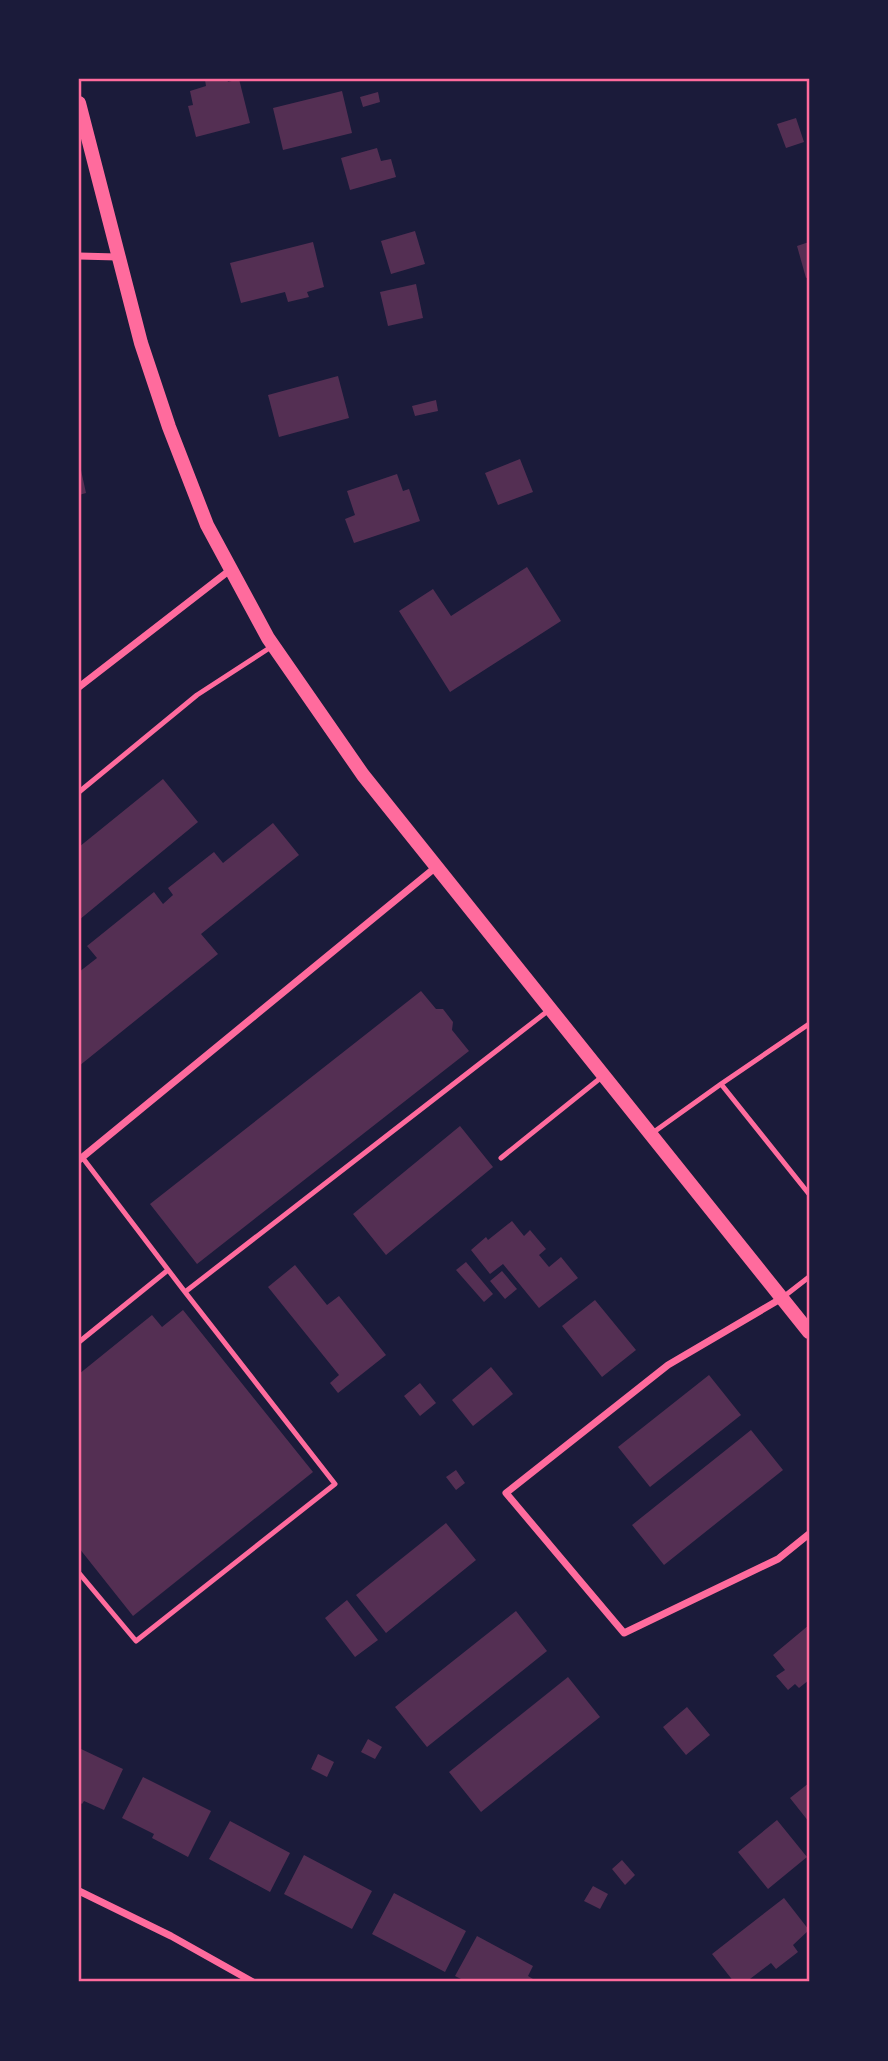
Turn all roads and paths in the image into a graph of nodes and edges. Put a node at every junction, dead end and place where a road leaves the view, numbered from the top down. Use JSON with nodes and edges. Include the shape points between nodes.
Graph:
{"nodes":[{"id":1,"x":79,"y":103,"type":"edge"},
{"id":2,"x":79,"y":256,"type":"edge"},
{"id":3,"x":117,"y":257,"type":"junction"},
{"id":4,"x":230,"y":570,"type":"junction"},
{"id":5,"x":274,"y":646,"type":"junction"},
{"id":6,"x":79,"y":687,"type":"edge"},
{"id":7,"x":79,"y":792,"type":"edge"},
{"id":8,"x":436,"y":867,"type":"junction"},
{"id":9,"x":550,"y":1009,"type":"junction"},
{"id":10,"x":809,"y":1024,"type":"edge"},
{"id":11,"x":603,"y":1076,"type":"junction"},
{"id":12,"x":720,"y":1084,"type":"junction"},
{"id":13,"x":650,"y":1134,"type":"junction"},
{"id":14,"x":80,"y":1158,"type":"edge"},
{"id":15,"x":501,"y":1158,"type":"dead end"},
{"id":16,"x":809,"y":1194,"type":"edge"},
{"id":17,"x":168,"y":1270,"type":"junction"},
{"id":18,"x":809,"y":1277,"type":"edge"},
{"id":19,"x":185,"y":1292,"type":"junction"},
{"id":20,"x":782,"y":1298,"type":"junction"},
{"id":21,"x":809,"y":1332,"type":"edge"},
{"id":22,"x":79,"y":1342,"type":"edge"},
{"id":23,"x":809,"y":1534,"type":"edge"},
{"id":24,"x":79,"y":1573,"type":"edge"},
{"id":25,"x":79,"y":1891,"type":"edge"},
{"id":26,"x":253,"y":1982,"type":"edge"}],
"edges":[{"from":1,"to":3,"type":"main road"},
{"from":2,"to":3,"type":"street"},
{"from":3,"to":4,"type":"main road","via":[[169,427]]},
{"from":4,"to":5,"type":"main road"},
{"from":4,"to":6,"type":"street"},
{"from":5,"to":7,"type":"lane","via":[[197,695]]},
{"from":5,"to":8,"type":"main road","via":[[363,775]]},
{"from":8,"to":9,"type":"main road"},
{"from":8,"to":14,"type":"street"},
{"from":9,"to":11,"type":"main road"},
{"from":9,"to":19,"type":"lane"},
{"from":10,"to":12,"type":"lane"},
{"from":11,"to":13,"type":"main road"},
{"from":11,"to":15,"type":"lane"},
{"from":12,"to":13,"type":"lane"},
{"from":12,"to":16,"type":"lane"},
{"from":13,"to":20,"type":"main road"},
{"from":14,"to":17,"type":"lane"},
{"from":17,"to":19,"type":"lane"},
{"from":17,"to":22,"type":"lane"},
{"from":18,"to":20,"type":"lane"},
{"from":19,"to":24,"type":"lane","via":[[335,1484],[136,1641]]},
{"from":20,"to":21,"type":"main road"},
{"from":20,"to":23,"type":"street","via":[[668,1365],[506,1493],[624,1633],[778,1559]]},
{"from":25,"to":26,"type":"street"}]}
